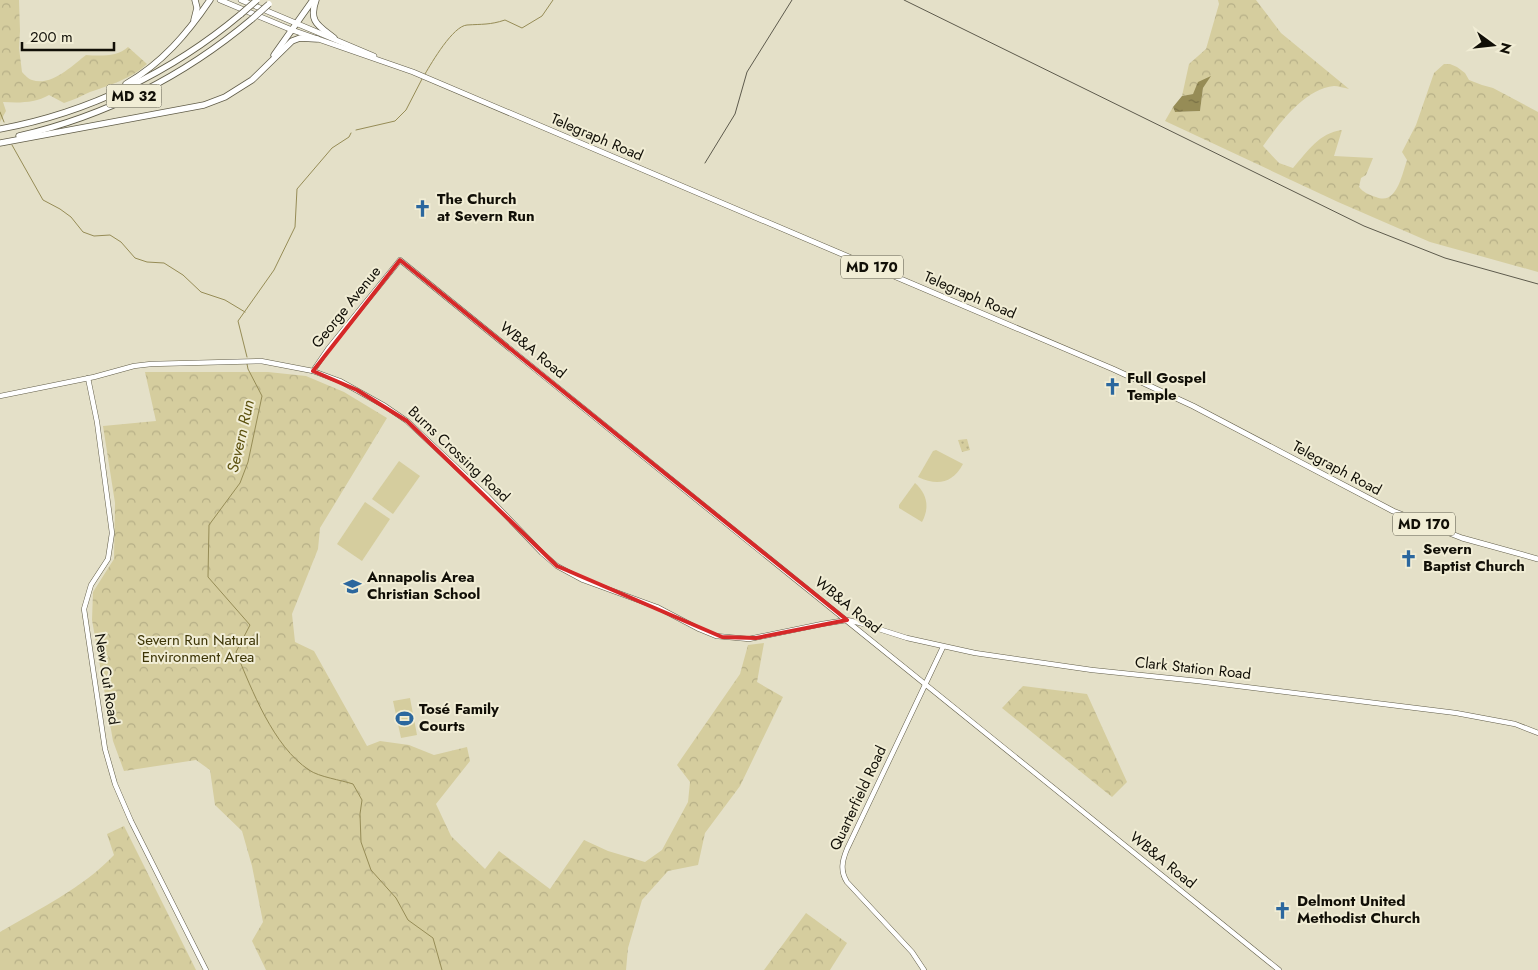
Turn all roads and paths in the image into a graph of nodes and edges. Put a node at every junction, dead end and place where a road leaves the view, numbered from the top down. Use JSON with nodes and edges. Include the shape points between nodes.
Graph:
{"nodes":[{"id":1,"x":195,"y":0,"type":"edge"},
{"id":2,"x":210,"y":0,"type":"edge"},
{"id":3,"x":220,"y":0,"type":"edge"},
{"id":4,"x":241,"y":0,"type":"edge"},
{"id":5,"x":257,"y":0,"type":"edge"},
{"id":6,"x":315,"y":0,"type":"edge"},
{"id":7,"x":271,"y":2,"type":"edge"},
{"id":8,"x":297,"y":24,"type":"junction"},
{"id":9,"x":292,"y":30,"type":"junction"},
{"id":10,"x":187,"y":31,"type":"junction"},
{"id":11,"x":334,"y":38,"type":"junction"},
{"id":12,"x":317,"y":39,"type":"junction"},
{"id":13,"x":388,"y":62,"type":"junction"},
{"id":14,"x":259,"y":74,"type":"junction"},
{"id":15,"x":72,"y":110,"type":"junction"},
{"id":16,"x":0,"y":129,"type":"edge"},
{"id":17,"x":0,"y":142,"type":"edge"},
{"id":18,"x":400,"y":260,"type":"joint"},
{"id":19,"x":313,"y":371,"type":"junction"},
{"id":20,"x":88,"y":378,"type":"junction"},
{"id":21,"x":0,"y":396,"type":"edge"},
{"id":22,"x":1538,"y":559,"type":"edge"},
{"id":23,"x":847,"y":620,"type":"junction"},
{"id":24,"x":943,"y":647,"type":"junction"},
{"id":25,"x":926,"y":684,"type":"junction"},
{"id":26,"x":1538,"y":733,"type":"edge"},
{"id":27,"x":206,"y":970,"type":"edge"},
{"id":28,"x":924,"y":970,"type":"edge"},
{"id":29,"x":1279,"y":970,"type":"edge"}],
"edges":[{"from":1,"to":10,"type":"highway","via":[[196,12]]},
{"from":2,"to":10,"type":"highway"},
{"from":3,"to":9,"type":"main road","name":"Telegraph Road","number":"MD 170"},
{"from":4,"to":8,"type":"main road","name":"Telegraph Road","number":"MD 170"},
{"from":5,"to":15,"type":"highway","number":"MD 32","bridge":true,"via":[[206,41],[153,74]]},
{"from":6,"to":8,"type":"highway"},
{"from":6,"to":11,"type":"highway","via":[[315,21]]},
{"from":7,"to":17,"type":"highway","number":"MD 32","bridge":true,"via":[[196,61],[134,96],[76,120]]},
{"from":8,"to":9,"type":"highway"},
{"from":8,"to":11,"type":"main road","name":"Telegraph Road","number":"MD 170"},
{"from":9,"to":12,"type":"main road","name":"Telegraph Road","number":"MD 170"},
{"from":9,"to":14,"type":"highway"},
{"from":10,"to":15,"type":"highway","via":[[169,52],[139,76]]},
{"from":11,"to":13,"type":"main road","name":"Telegraph Road","number":"MD 170"},
{"from":12,"to":13,"type":"main road","name":"Telegraph Road","number":"MD 170"},
{"from":12,"to":14,"type":"highway","via":[[292,41]]},
{"from":13,"to":22,"type":"main road","name":"Telegraph Road","number":"MD 170","via":[[1146,383],[1399,513],[1462,538]]},
{"from":14,"to":17,"type":"highway","via":[[225,97],[193,108]]},
{"from":15,"to":16,"type":"highway","number":"MD 32"},
{"from":18,"to":19,"type":"street","name":"George Avenue"},
{"from":18,"to":23,"type":"street","name":"WB&A Road"},
{"from":19,"to":20,"type":"street","name":"Burns Crossing Road","via":[[247,360],[146,365]]},
{"from":19,"to":23,"type":"street","name":"Burns Crossing Road","via":[[352,388],[404,418],[542,553],[583,580],[649,603],[722,637],[756,638]]},
{"from":20,"to":21,"type":"street","name":"Burns Crossing Road"},
{"from":20,"to":27,"type":"street","name":"New Cut Road","via":[[112,533],[108,559],[91,585],[84,609],[104,742],[119,793]]},
{"from":23,"to":24,"type":"street","name":"Clark Station Road"},
{"from":23,"to":25,"type":"street","name":"WB&A Road"},
{"from":24,"to":25,"type":"street","name":"Quarterfield Road"},
{"from":24,"to":26,"type":"street","name":"Clark Station Road","via":[[1092,670],[1456,712],[1516,724]]},
{"from":25,"to":28,"type":"street","name":"Quarterfield Road","via":[[842,864],[847,882],[912,952]]},
{"from":25,"to":29,"type":"street","name":"WB&A Road"}]}
